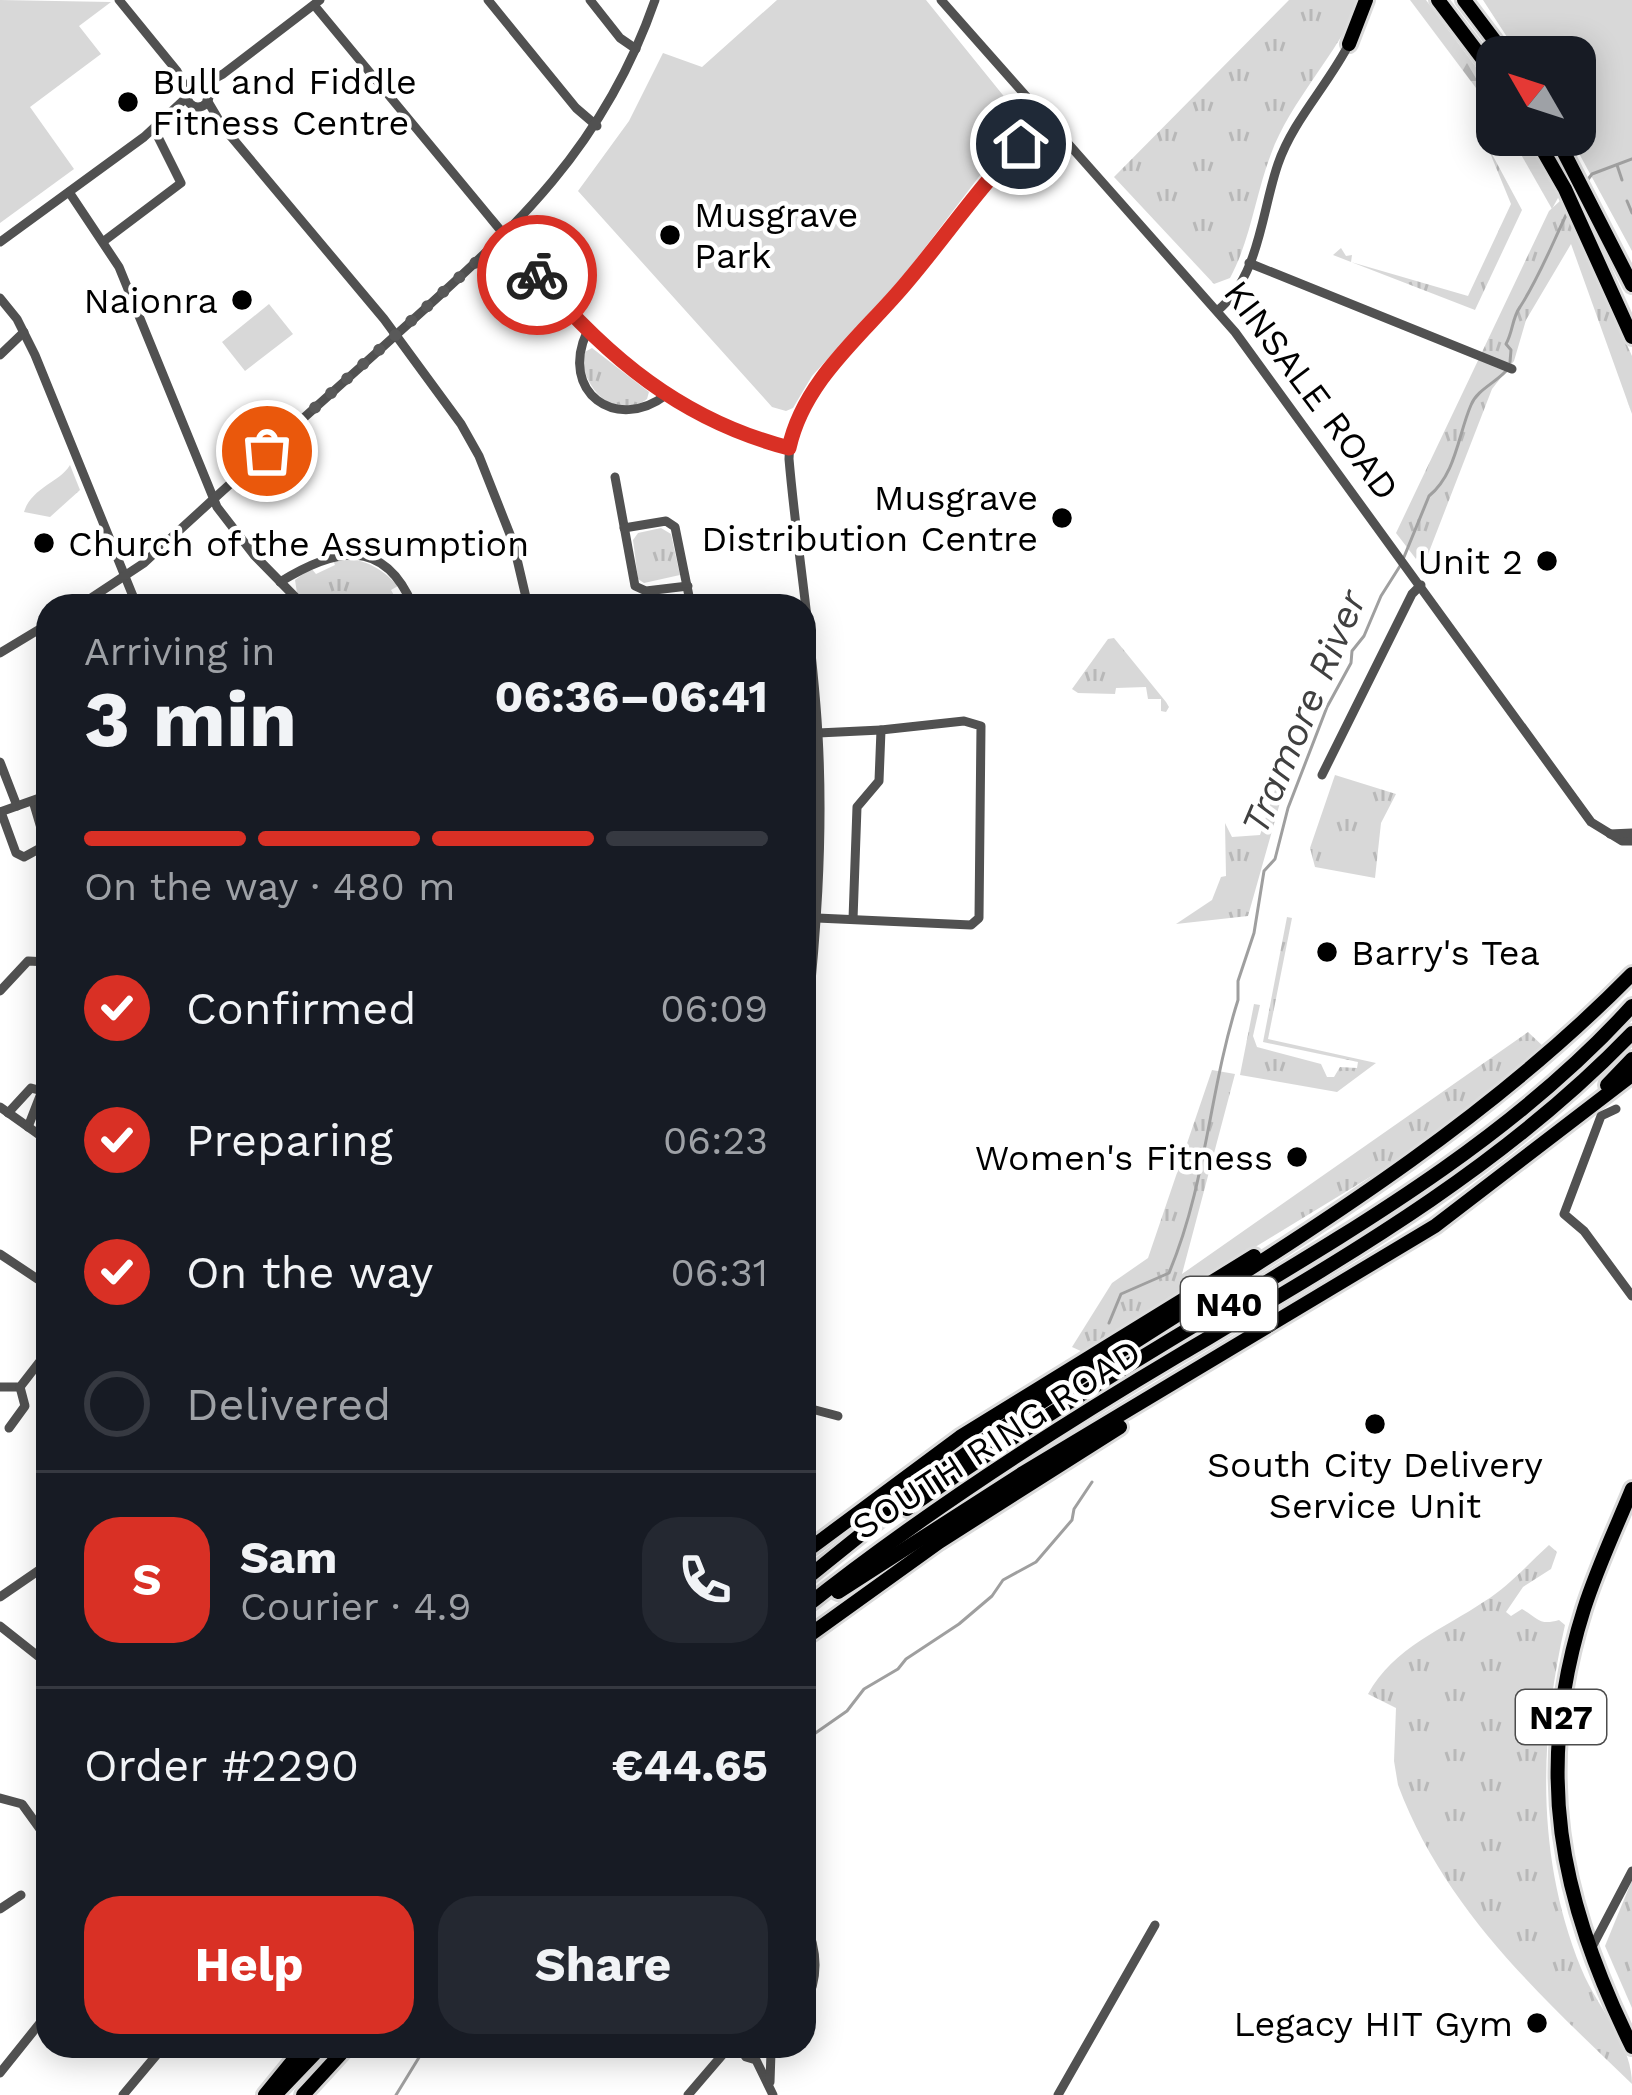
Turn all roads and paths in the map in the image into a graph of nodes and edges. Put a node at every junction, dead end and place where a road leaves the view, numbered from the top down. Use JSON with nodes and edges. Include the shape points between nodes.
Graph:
{"nodes":[{"id":1,"x":119,"y":0,"type":"edge"},
{"id":2,"x":488,"y":0,"type":"edge"},
{"id":3,"x":590,"y":0,"type":"edge"},
{"id":4,"x":655,"y":0,"type":"edge"},
{"id":5,"x":941,"y":0,"type":"edge"},
{"id":6,"x":1369,"y":0,"type":"edge"},
{"id":7,"x":1438,"y":0,"type":"edge"},
{"id":8,"x":1464,"y":0,"type":"edge"},
{"id":9,"x":317,"y":3,"type":"edge"},
{"id":10,"x":1491,"y":36,"type":"edge"},
{"id":11,"x":1348,"y":44,"type":"joint"},
{"id":12,"x":637,"y":49,"type":"junction"},
{"id":13,"x":1476,"y":50,"type":"edge"},
{"id":14,"x":223,"y":74,"type":"junction"},
{"id":15,"x":193,"y":90,"type":"junction"},
{"id":16,"x":202,"y":103,"type":"junction"},
{"id":17,"x":169,"y":117,"type":"junction"},
{"id":18,"x":1042,"y":119,"type":"junction"},
{"id":19,"x":597,"y":126,"type":"junction"},
{"id":20,"x":154,"y":129,"type":"junction"},
{"id":21,"x":1546,"y":156,"type":"edge"},
{"id":22,"x":1568,"y":156,"type":"edge"},
{"id":23,"x":69,"y":192,"type":"junction"},
{"id":24,"x":505,"y":236,"type":"junction"},
{"id":25,"x":104,"y":241,"type":"junction"},
{"id":26,"x":0,"y":242,"type":"edge"},
{"id":27,"x":1249,"y":263,"type":"junction"},
{"id":28,"x":1632,"y":285,"type":"edge"},
{"id":29,"x":0,"y":298,"type":"edge"},
{"id":30,"x":1217,"y":311,"type":"junction"},
{"id":31,"x":24,"y":332,"type":"junction"},
{"id":32,"x":586,"y":332,"type":"junction"},
{"id":33,"x":396,"y":334,"type":"junction"},
{"id":34,"x":1632,"y":337,"type":"edge"},
{"id":35,"x":0,"y":355,"type":"edge"},
{"id":36,"x":1512,"y":369,"type":"dead end"},
{"id":37,"x":667,"y":395,"type":"junction"},
{"id":38,"x":789,"y":448,"type":"junction"},
{"id":39,"x":615,"y":477,"type":"dead end"},
{"id":40,"x":213,"y":500,"type":"junction"},
{"id":41,"x":624,"y":528,"type":"junction"},
{"id":42,"x":126,"y":577,"type":"junction"},
{"id":43,"x":1417,"y":581,"type":"junction"},
{"id":44,"x":280,"y":582,"type":"junction"},
{"id":45,"x":688,"y":586,"type":"junction"},
{"id":46,"x":98,"y":594,"type":"edge"},
{"id":47,"x":132,"y":594,"type":"edge"},
{"id":48,"x":292,"y":594,"type":"edge"},
{"id":49,"x":405,"y":594,"type":"edge"},
{"id":50,"x":526,"y":594,"type":"edge"},
{"id":51,"x":689,"y":594,"type":"edge"},
{"id":52,"x":804,"y":594,"type":"edge"},
{"id":53,"x":36,"y":633,"type":"edge"},
{"id":54,"x":0,"y":652,"type":"edge"},
{"id":55,"x":816,"y":713,"type":"edge"},
{"id":56,"x":881,"y":730,"type":"junction"},
{"id":57,"x":818,"y":733,"type":"junction"},
{"id":58,"x":0,"y":762,"type":"edge"},
{"id":59,"x":1322,"y":775,"type":"dead end"},
{"id":60,"x":36,"y":800,"type":"edge"},
{"id":61,"x":33,"y":801,"type":"junction"},
{"id":62,"x":17,"y":806,"type":"junction"},
{"id":63,"x":36,"y":811,"type":"edge"},
{"id":64,"x":1,"y":812,"type":"edge"},
{"id":65,"x":1632,"y":837,"type":"edge"},
{"id":66,"x":36,"y":850,"type":"edge"},
{"id":67,"x":853,"y":920,"type":"junction"},
{"id":68,"x":817,"y":923,"type":"junction"},
{"id":69,"x":816,"y":933,"type":"edge"},
{"id":70,"x":36,"y":961,"type":"edge"},
{"id":71,"x":1632,"y":974,"type":"edge"},
{"id":72,"x":1,"y":988,"type":"edge"},
{"id":73,"x":1632,"y":1006,"type":"edge"},
{"id":74,"x":1632,"y":1033,"type":"edge"},
{"id":75,"x":1632,"y":1059,"type":"edge"},
{"id":76,"x":1632,"y":1075,"type":"edge"},
{"id":77,"x":36,"y":1089,"type":"edge"},
{"id":78,"x":36,"y":1106,"type":"edge"},
{"id":79,"x":1616,"y":1109,"type":"dead end"},
{"id":80,"x":4,"y":1110,"type":"edge"},
{"id":81,"x":1578,"y":1114,"type":"junction"},
{"id":82,"x":28,"y":1127,"type":"junction"},
{"id":83,"x":36,"y":1133,"type":"edge"},
{"id":84,"x":1393,"y":1175,"type":"junction"},
{"id":85,"x":0,"y":1254,"type":"edge"},
{"id":86,"x":36,"y":1279,"type":"edge"},
{"id":87,"x":1632,"y":1296,"type":"edge"},
{"id":88,"x":1264,"y":1331,"type":"junction"},
{"id":89,"x":36,"y":1366,"type":"edge"},
{"id":90,"x":0,"y":1387,"type":"edge"},
{"id":91,"x":20,"y":1387,"type":"junction"},
{"id":92,"x":816,"y":1411,"type":"edge"},
{"id":93,"x":838,"y":1416,"type":"dead end"},
{"id":94,"x":9,"y":1428,"type":"dead end"},
{"id":95,"x":1632,"y":1489,"type":"edge"},
{"id":96,"x":816,"y":1543,"type":"edge"},
{"id":97,"x":816,"y":1571,"type":"edge"},
{"id":98,"x":36,"y":1572,"type":"edge"},
{"id":99,"x":816,"y":1572,"type":"edge"},
{"id":100,"x":0,"y":1597,"type":"edge"},
{"id":101,"x":816,"y":1602,"type":"edge"},
{"id":102,"x":816,"y":1603,"type":"edge"},
{"id":103,"x":0,"y":1626,"type":"edge"},
{"id":104,"x":816,"y":1630,"type":"edge"},
{"id":105,"x":36,"y":1654,"type":"edge"},
{"id":106,"x":0,"y":1798,"type":"edge"},
{"id":107,"x":36,"y":1823,"type":"edge"},
{"id":108,"x":1632,"y":1871,"type":"edge"},
{"id":109,"x":21,"y":1895,"type":"dead end"},
{"id":110,"x":0,"y":1909,"type":"edge"},
{"id":111,"x":1155,"y":1925,"type":"dead end"},
{"id":112,"x":1589,"y":1952,"type":"junction"},
{"id":113,"x":36,"y":2028,"type":"edge"},
{"id":114,"x":1632,"y":2047,"type":"edge"},
{"id":115,"x":154,"y":2058,"type":"edge"},
{"id":116,"x":295,"y":2058,"type":"edge"},
{"id":117,"x":310,"y":2058,"type":"edge"},
{"id":118,"x":337,"y":2058,"type":"edge"},
{"id":119,"x":720,"y":2058,"type":"edge"},
{"id":120,"x":751,"y":2058,"type":"edge"},
{"id":121,"x":771,"y":2058,"type":"edge"},
{"id":122,"x":0,"y":2072,"type":"edge"},
{"id":123,"x":770,"y":2082,"type":"junction"},
{"id":124,"x":123,"y":2095,"type":"edge"},
{"id":125,"x":265,"y":2095,"type":"edge"},
{"id":126,"x":275,"y":2095,"type":"edge"},
{"id":127,"x":303,"y":2095,"type":"edge"},
{"id":128,"x":688,"y":2095,"type":"edge"},
{"id":129,"x":773,"y":2095,"type":"edge"},
{"id":130,"x":1058,"y":2095,"type":"edge"}],
"edges":[{"from":1,"to":15,"type":"street"},
{"from":2,"to":19,"type":"street"},
{"from":3,"to":12,"type":"street"},
{"from":4,"to":12,"type":"street"},
{"from":5,"to":18,"type":"street","name":"KINSALE ROAD"},
{"from":6,"to":11,"type":"highway"},
{"from":7,"to":13,"type":"highway"},
{"from":8,"to":10,"type":"highway"},
{"from":9,"to":14,"type":"street"},
{"from":9,"to":24,"type":"street"},
{"from":11,"to":27,"type":"street","via":[[1283,151]]},
{"from":12,"to":19,"type":"street"},
{"from":14,"to":15,"type":"street"},
{"from":14,"to":16,"type":"street"},
{"from":15,"to":16,"type":"street"},
{"from":15,"to":16,"type":"street"},
{"from":15,"to":17,"type":"street"},
{"from":16,"to":17,"type":"street"},
{"from":16,"to":33,"type":"street"},
{"from":17,"to":20,"type":"street"},
{"from":18,"to":30,"type":"street","name":"KINSALE ROAD"},
{"from":18,"to":38,"type":"street","via":[[826,373],[795,422]]},
{"from":19,"to":24,"type":"street"},
{"from":20,"to":23,"type":"street"},
{"from":20,"to":25,"type":"street","via":[[181,183]]},
{"from":21,"to":34,"type":"highway"},
{"from":22,"to":28,"type":"highway"},
{"from":23,"to":25,"type":"street"},
{"from":23,"to":26,"type":"street"},
{"from":24,"to":32,"type":"street"},
{"from":24,"to":33,"type":"street"},
{"from":25,"to":40,"type":"street"},
{"from":27,"to":30,"type":"street"},
{"from":27,"to":36,"type":"street"},
{"from":29,"to":31,"type":"street"},
{"from":30,"to":43,"type":"street","name":"KINSALE ROAD"},
{"from":31,"to":35,"type":"street"},
{"from":31,"to":42,"type":"street"},
{"from":32,"to":37,"type":"street"},
{"from":32,"to":37,"type":"street","via":[[578,370],[595,398],[636,410]]},
{"from":33,"to":40,"type":"street"},
{"from":33,"to":50,"type":"street","via":[[479,457]]},
{"from":37,"to":38,"type":"street"},
{"from":38,"to":52,"type":"street"},
{"from":39,"to":41,"type":"street"},
{"from":40,"to":42,"type":"street"},
{"from":40,"to":44,"type":"street"},
{"from":41,"to":45,"type":"street","via":[[671,523]]},
{"from":41,"to":45,"type":"street","via":[[635,586]]},
{"from":42,"to":46,"type":"street"},
{"from":42,"to":47,"type":"street"},
{"from":43,"to":59,"type":"street"},
{"from":43,"to":65,"type":"street","name":"KINSALE ROAD","via":[[1591,822]]},
{"from":44,"to":48,"type":"street"},
{"from":44,"to":49,"type":"street","via":[[328,556],[356,555],[388,570]]},
{"from":45,"to":51,"type":"street"},
{"from":53,"to":54,"type":"street"},
{"from":55,"to":57,"type":"street"},
{"from":56,"to":57,"type":"street"},
{"from":56,"to":67,"type":"street","via":[[879,782],[857,807]]},
{"from":56,"to":67,"type":"street","via":[[981,726],[979,918],[971,925]]},
{"from":57,"to":68,"type":"street"},
{"from":58,"to":62,"type":"street"},
{"from":60,"to":61,"type":"street"},
{"from":61,"to":62,"type":"street"},
{"from":61,"to":63,"type":"street"},
{"from":62,"to":64,"type":"street"},
{"from":64,"to":66,"type":"street","via":[[16,853]]},
{"from":67,"to":68,"type":"street"},
{"from":68,"to":69,"type":"street"},
{"from":70,"to":72,"type":"street"},
{"from":71,"to":84,"type":"highway","via":[[1542,1060]]},
{"from":73,"to":99,"type":"highway","name":"SOUTH RING ROAD","number":"N40","via":[[1522,1110],[1422,1185],[1060,1407]]},
{"from":74,"to":101,"type":"highway","name":"SOUTH RING ROAD","number":"N40","via":[[1539,1121],[1393,1228],[972,1486]]},
{"from":75,"to":81,"type":"highway"},
{"from":76,"to":81,"type":"highway"},
{"from":77,"to":80,"type":"street"},
{"from":78,"to":82,"type":"street"},
{"from":79,"to":87,"type":"street","via":[[1601,1116],[1564,1214]]},
{"from":80,"to":82,"type":"street"},
{"from":81,"to":88,"type":"highway","via":[[1435,1226]]},
{"from":82,"to":83,"type":"street"},
{"from":84,"to":96,"type":"highway","via":[[1046,1382]]},
{"from":84,"to":97,"type":"highway","via":[[998,1431]]},
{"from":85,"to":86,"type":"street"},
{"from":88,"to":102,"type":"highway","via":[[1060,1440]]},
{"from":88,"to":104,"type":"highway"},
{"from":89,"to":91,"type":"street"},
{"from":90,"to":91,"type":"street"},
{"from":91,"to":94,"type":"street","via":[[26,1406]]},
{"from":92,"to":93,"type":"street"},
{"from":95,"to":112,"type":"highway","number":"N27","via":[[1583,1611],[1561,1711],[1563,1858]]},
{"from":98,"to":100,"type":"street"},
{"from":103,"to":105,"type":"street"},
{"from":106,"to":107,"type":"street","via":[[22,1804]]},
{"from":108,"to":112,"type":"street"},
{"from":109,"to":110,"type":"street"},
{"from":111,"to":130,"type":"street"},
{"from":112,"to":114,"type":"highway","number":"N27"},
{"from":113,"to":122,"type":"street"},
{"from":115,"to":124,"type":"street"},
{"from":116,"to":125,"type":"highway"},
{"from":117,"to":126,"type":"highway"},
{"from":118,"to":127,"type":"highway"},
{"from":119,"to":128,"type":"street"},
{"from":120,"to":123,"type":"street"},
{"from":121,"to":123,"type":"street"},
{"from":123,"to":129,"type":"street"}]}
